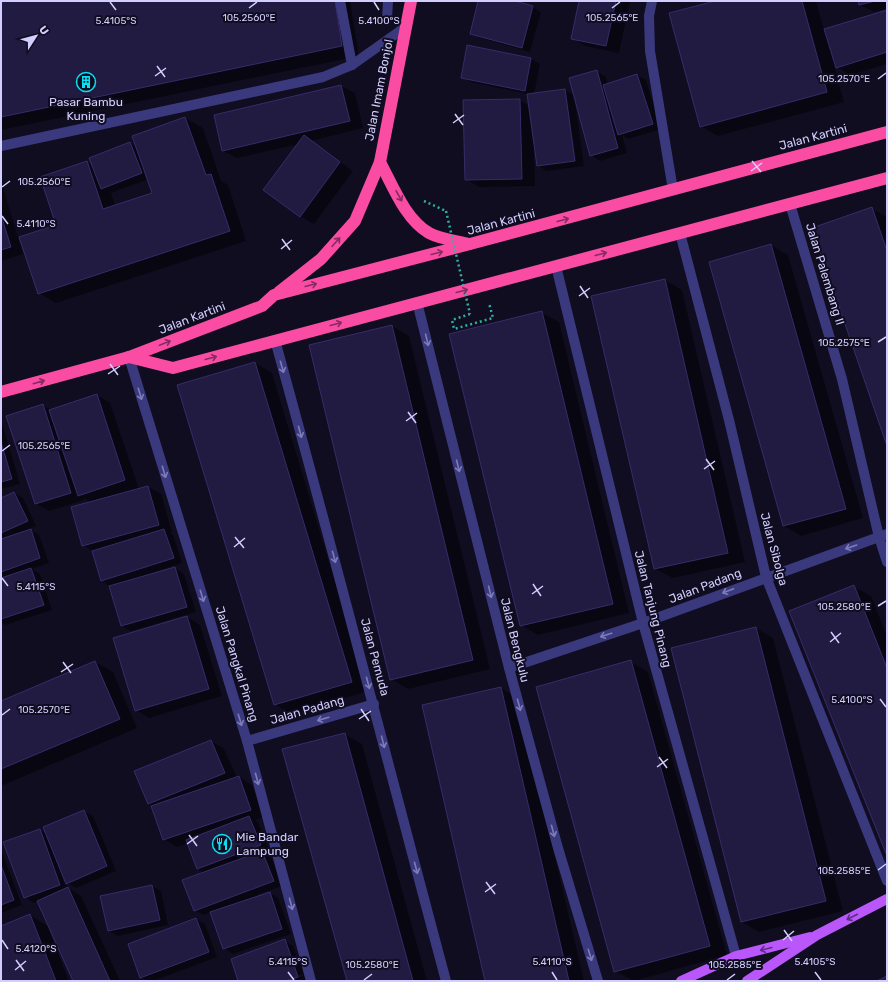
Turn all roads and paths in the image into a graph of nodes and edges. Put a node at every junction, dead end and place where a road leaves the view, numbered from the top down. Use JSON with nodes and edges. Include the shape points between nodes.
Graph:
{"nodes":[{"id":1,"x":340,"y":1,"type":"edge"},
{"id":2,"x":388,"y":1,"type":"edge"},
{"id":3,"x":411,"y":1,"type":"edge"},
{"id":4,"x":652,"y":1,"type":"edge"},
{"id":5,"x":387,"y":19,"type":"dead end"},
{"id":6,"x":406,"y":26,"type":"junction"},
{"id":7,"x":352,"y":65,"type":"junction"},
{"id":8,"x":887,"y":132,"type":"edge"},
{"id":9,"x":1,"y":146,"type":"edge"},
{"id":10,"x":380,"y":162,"type":"junction"},
{"id":11,"x":887,"y":178,"type":"edge"},
{"id":12,"x":673,"y":190,"type":"junction"},
{"id":13,"x":423,"y":200,"type":"dead end"},
{"id":14,"x":790,"y":204,"type":"junction"},
{"id":15,"x":680,"y":233,"type":"junction"},
{"id":16,"x":470,"y":244,"type":"junction"},
{"id":17,"x":556,"y":266,"type":"junction"},
{"id":18,"x":274,"y":295,"type":"junction"},
{"id":19,"x":417,"y":302,"type":"junction"},
{"id":20,"x":493,"y":318,"type":"dead end"},
{"id":21,"x":275,"y":340,"type":"junction"},
{"id":22,"x":129,"y":357,"type":"junction"},
{"id":23,"x":1,"y":392,"type":"edge"},
{"id":24,"x":883,"y":535,"type":"edge"},
{"id":25,"x":887,"y":562,"type":"edge"},
{"id":26,"x":766,"y":577,"type":"junction"},
{"id":27,"x":643,"y":623,"type":"junction"},
{"id":28,"x":509,"y":668,"type":"junction"},
{"id":29,"x":374,"y":704,"type":"junction"},
{"id":30,"x":247,"y":741,"type":"junction"},
{"id":31,"x":887,"y":881,"type":"edge"},
{"id":32,"x":887,"y":899,"type":"edge"},
{"id":33,"x":817,"y":935,"type":"junction"},
{"id":34,"x":736,"y":956,"type":"junction"},
{"id":35,"x":311,"y":981,"type":"edge"},
{"id":36,"x":446,"y":981,"type":"edge"},
{"id":37,"x":598,"y":981,"type":"edge"},
{"id":38,"x":681,"y":981,"type":"edge"},
{"id":39,"x":747,"y":981,"type":"edge"}],
"edges":[{"from":1,"to":7,"type":"street"},
{"from":2,"to":5,"type":"street"},
{"from":3,"to":6,"type":"highway","name":"Jalan Imam Bonjol"},
{"from":4,"to":12,"type":"street","via":[[649,16],[650,51]]},
{"from":6,"to":7,"type":"street"},
{"from":6,"to":10,"type":"highway","name":"Jalan Imam Bonjol"},
{"from":7,"to":9,"type":"street","via":[[323,77]]},
{"from":8,"to":12,"type":"highway","name":"Jalan Kartini"},
{"from":10,"to":16,"type":"highway","one_way":true,"via":[[416,222],[430,234]]},
{"from":18,"to":10,"type":"highway","name":"Jalan Imam Bonjol","one_way":true,"via":[[321,259],[355,221]]},
{"from":11,"to":14,"type":"highway","name":"Jalan Kartini"},
{"from":16,"to":12,"type":"highway","name":"Jalan Kartini","one_way":true},
{"from":13,"to":20,"type":"path","bridge":true,"via":[[446,211],[470,314],[452,320],[454,329]]},
{"from":14,"to":15,"type":"highway","name":"Jalan Kartini"},
{"from":14,"to":24,"type":"street","name":"Jalan Palembang II","via":[[842,379]]},
{"from":17,"to":15,"type":"highway","name":"Jalan Kartini","one_way":true},
{"from":15,"to":26,"type":"street","name":"Jalan Sibolga","via":[[729,420]]},
{"from":18,"to":16,"type":"highway","name":"Jalan Kartini","one_way":true},
{"from":19,"to":17,"type":"highway","name":"Jalan Kartini","one_way":true},
{"from":17,"to":27,"type":"street","name":"Jalan Tanjung Pinang"},
{"from":22,"to":18,"type":"highway","name":"Jalan Kartini","one_way":true,"via":[[262,306]]},
{"from":21,"to":19,"type":"highway","name":"Jalan Kartini","one_way":true},
{"from":19,"to":28,"type":"street","name":"Jalan Bengkulu","one_way":true},
{"from":22,"to":21,"type":"highway","name":"Jalan Kartini","one_way":true,"via":[[173,368]]},
{"from":21,"to":29,"type":"street","name":"Jalan Pemuda","one_way":true},
{"from":23,"to":22,"type":"highway","name":"Jalan Kartini","one_way":true},
{"from":22,"to":30,"type":"street","name":"Jalan Pangkal Pinang","one_way":true},
{"from":24,"to":25,"type":"street","name":"Jalan Palembang II"},
{"from":24,"to":26,"type":"street","name":"Jalan Padang","one_way":true},
{"from":26,"to":27,"type":"street","name":"Jalan Padang","one_way":true},
{"from":26,"to":31,"type":"street","name":"Jalan Sibolga"},
{"from":27,"to":28,"type":"street","name":"Jalan Padang","one_way":true},
{"from":27,"to":34,"type":"street","name":"Jalan Tanjung Pinang"},
{"from":28,"to":37,"type":"street","name":"Jalan Bengkulu","one_way":true,"via":[[558,848]]},
{"from":29,"to":30,"type":"street","name":"Jalan Padang","one_way":true},
{"from":29,"to":36,"type":"street","name":"Jalan Pemuda","one_way":true},
{"from":30,"to":35,"type":"street","name":"Jalan Pangkal Pinang","one_way":true},
{"from":32,"to":33,"type":"main road","one_way":true},
{"from":33,"to":34,"type":"main road","one_way":true},
{"from":33,"to":39,"type":"main road"},
{"from":34,"to":38,"type":"main road"}]}
